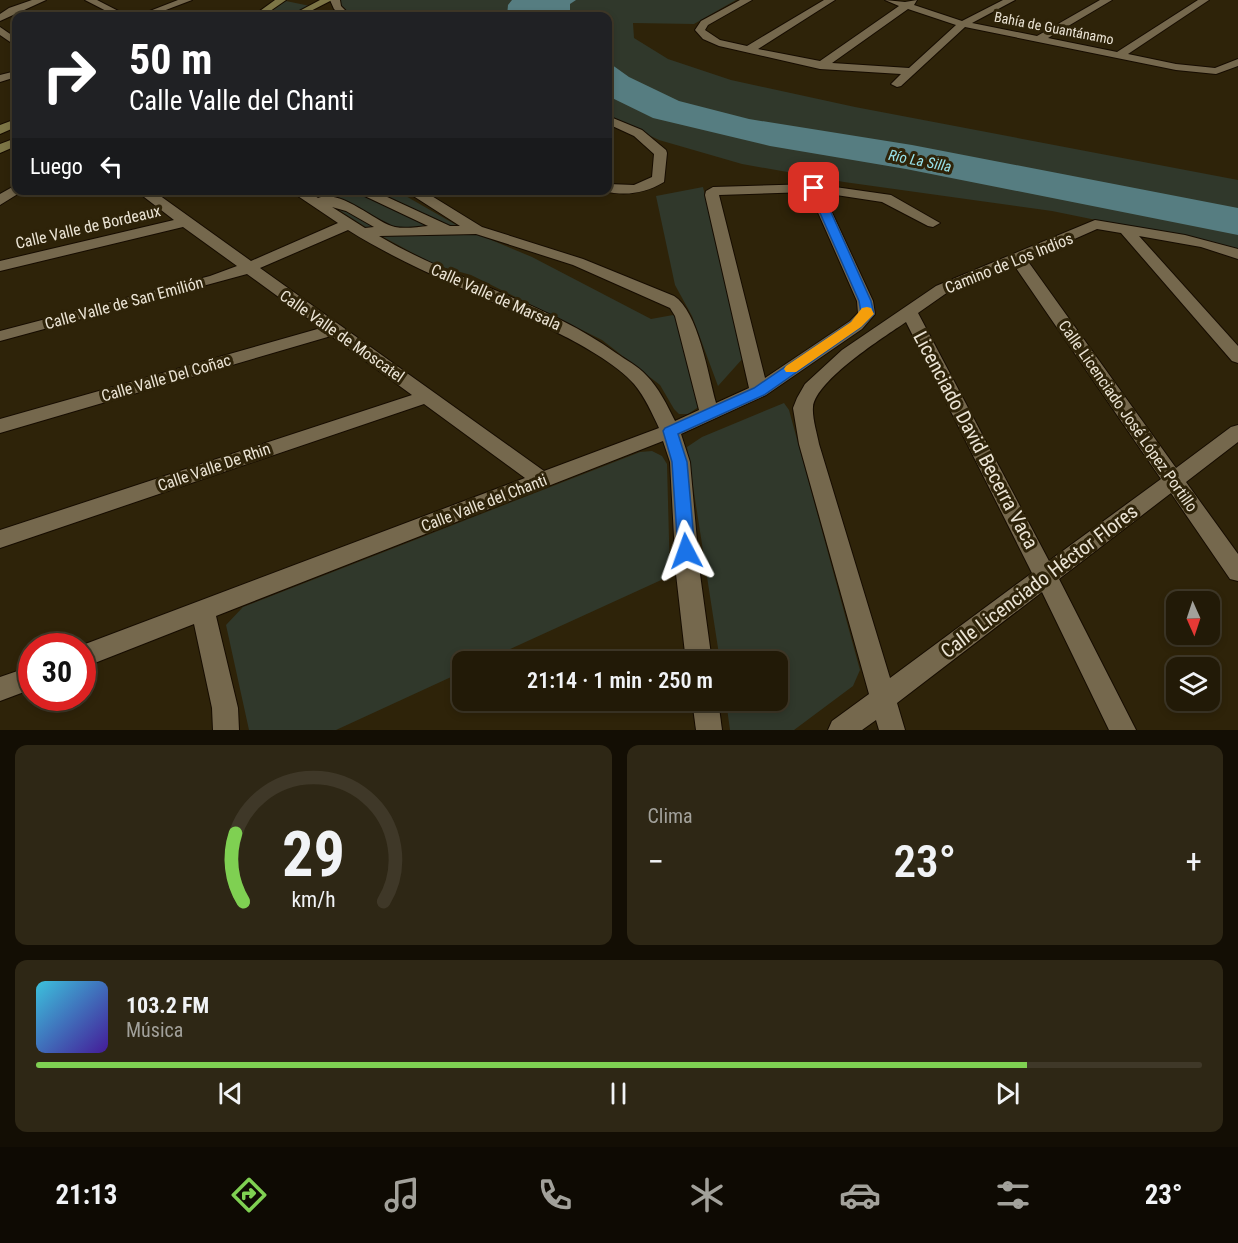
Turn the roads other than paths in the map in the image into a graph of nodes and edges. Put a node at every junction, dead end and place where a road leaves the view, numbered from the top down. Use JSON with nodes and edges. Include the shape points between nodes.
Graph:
{"nodes":[{"id":1,"x":41,"y":0,"type":"edge"},
{"id":2,"x":90,"y":0,"type":"edge"},
{"id":3,"x":187,"y":0,"type":"edge"},
{"id":4,"x":280,"y":0,"type":"edge"},
{"id":5,"x":747,"y":0,"type":"edge"},
{"id":6,"x":830,"y":0,"type":"edge"},
{"id":7,"x":890,"y":0,"type":"edge"},
{"id":8,"x":1010,"y":0,"type":"edge"},
{"id":9,"x":1107,"y":0,"type":"edge"},
{"id":10,"x":1204,"y":0,"type":"edge"},
{"id":11,"x":325,"y":1,"type":"edge"},
{"id":12,"x":298,"y":2,"type":"dead end"},
{"id":13,"x":909,"y":2,"type":"edge"},
{"id":14,"x":115,"y":12,"type":"edge"},
{"id":15,"x":153,"y":12,"type":"edge"},
{"id":16,"x":263,"y":12,"type":"edge"},
{"id":17,"x":304,"y":12,"type":"edge"},
{"id":18,"x":0,"y":18,"type":"edge"},
{"id":19,"x":963,"y":24,"type":"junction"},
{"id":20,"x":0,"y":30,"type":"edge"},
{"id":21,"x":1039,"y":39,"type":"junction"},
{"id":22,"x":9,"y":41,"type":"edge"},
{"id":23,"x":749,"y":50,"type":"junction"},
{"id":24,"x":1120,"y":55,"type":"junction"},
{"id":25,"x":1238,"y":62,"type":"edge"},
{"id":26,"x":820,"y":66,"type":"junction"},
{"id":27,"x":910,"y":71,"type":"junction"},
{"id":28,"x":897,"y":84,"type":"dead end"},
{"id":29,"x":612,"y":122,"type":"edge"},
{"id":30,"x":814,"y":188,"type":"junction"},
{"id":31,"x":613,"y":189,"type":"edge"},
{"id":32,"x":149,"y":195,"type":"edge"},
{"id":33,"x":304,"y":195,"type":"edge"},
{"id":34,"x":315,"y":195,"type":"edge"},
{"id":35,"x":371,"y":195,"type":"edge"},
{"id":36,"x":419,"y":195,"type":"edge"},
{"id":37,"x":185,"y":222,"type":"junction"},
{"id":38,"x":933,"y":223,"type":"dead end"},
{"id":39,"x":356,"y":228,"type":"junction"},
{"id":40,"x":477,"y":230,"type":"junction"},
{"id":41,"x":391,"y":231,"type":"junction"},
{"id":42,"x":450,"y":231,"type":"junction"},
{"id":43,"x":1127,"y":232,"type":"junction"},
{"id":44,"x":1238,"y":254,"type":"edge"},
{"id":45,"x":1018,"y":259,"type":"junction"},
{"id":46,"x":0,"y":266,"type":"edge"},
{"id":47,"x":248,"y":268,"type":"junction"},
{"id":48,"x":909,"y":311,"type":"junction"},
{"id":49,"x":333,"y":330,"type":"junction"},
{"id":50,"x":0,"y":336,"type":"edge"},
{"id":51,"x":1238,"y":357,"type":"edge"},
{"id":52,"x":759,"y":391,"type":"junction"},
{"id":53,"x":428,"y":396,"type":"junction"},
{"id":54,"x":710,"y":414,"type":"junction"},
{"id":55,"x":0,"y":426,"type":"edge"},
{"id":56,"x":670,"y":431,"type":"junction"},
{"id":57,"x":1238,"y":432,"type":"edge"},
{"id":58,"x":542,"y":480,"type":"junction"},
{"id":59,"x":1174,"y":480,"type":"junction"},
{"id":60,"x":0,"y":539,"type":"edge"},
{"id":61,"x":1238,"y":572,"type":"edge"},
{"id":62,"x":1046,"y":576,"type":"junction"},
{"id":63,"x":203,"y":611,"type":"junction"},
{"id":64,"x":698,"y":651,"type":"edge"},
{"id":65,"x":96,"y":652,"type":"edge"},
{"id":66,"x":18,"y":682,"type":"edge"},
{"id":67,"x":0,"y":689,"type":"edge"},
{"id":68,"x":883,"y":698,"type":"junction"},
{"id":69,"x":706,"y":711,"type":"edge"},
{"id":70,"x":226,"y":730,"type":"edge"},
{"id":71,"x":709,"y":730,"type":"edge"},
{"id":72,"x":841,"y":730,"type":"edge"},
{"id":73,"x":892,"y":730,"type":"edge"},
{"id":74,"x":1123,"y":730,"type":"edge"}],
"edges":[{"from":1,"to":18,"type":"street"},
{"from":2,"to":14,"type":"street"},
{"from":3,"to":15,"type":"street"},
{"from":4,"to":16,"type":"main road"},
{"from":5,"to":23,"type":"street","via":[[704,23],[700,30],[706,37]]},
{"from":6,"to":23,"type":"street"},
{"from":7,"to":13,"type":"street","name":"Bahía de Guantánamo"},
{"from":8,"to":19,"type":"street"},
{"from":9,"to":21,"type":"street"},
{"from":10,"to":24,"type":"street"},
{"from":11,"to":12,"type":"main road"},
{"from":11,"to":17,"type":"main road"},
{"from":13,"to":19,"type":"street","name":"Bahía de Guantánamo"},
{"from":13,"to":26,"type":"street"},
{"from":19,"to":21,"type":"street","name":"Bahía de Guantánamo"},
{"from":19,"to":27,"type":"street"},
{"from":20,"to":22,"type":"street"},
{"from":21,"to":24,"type":"street","name":"Bahía de Guantánamo"},
{"from":23,"to":26,"type":"street"},
{"from":24,"to":25,"type":"street","name":"Bahía de Guantánamo","via":[[1190,69],[1216,70]]},
{"from":26,"to":27,"type":"street"},
{"from":27,"to":28,"type":"street"},
{"from":29,"to":31,"type":"street","via":[[638,133],[661,153],[659,180],[645,187]]},
{"from":30,"to":38,"type":"street","via":[[886,198]]},
{"from":30,"to":52,"type":"street","name":"Calle Valle del Chanti","via":[[865,301],[867,314]]},
{"from":30,"to":52,"type":"street","via":[[713,191]]},
{"from":32,"to":37,"type":"street","name":"Calle Valle de Moscatel"},
{"from":33,"to":39,"type":"street","name":"Calle Valle de Marsala"},
{"from":34,"to":41,"type":"street","via":[[351,208]]},
{"from":35,"to":42,"type":"street"},
{"from":36,"to":40,"type":"street"},
{"from":37,"to":46,"type":"street","name":"Calle Valle de Bordeaux"},
{"from":37,"to":47,"type":"street","name":"Calle Valle de Moscatel"},
{"from":39,"to":41,"type":"street"},
{"from":39,"to":47,"type":"street","name":"Calle Valle de San Emilión"},
{"from":39,"to":56,"type":"street","name":"Calle Valle de Marsala","via":[[417,262],[509,301],[602,349],[639,378]]},
{"from":40,"to":42,"type":"street"},
{"from":40,"to":54,"type":"street","via":[[578,262],[677,305]]},
{"from":41,"to":42,"type":"street"},
{"from":43,"to":44,"type":"street","via":[[1188,240]]},
{"from":43,"to":45,"type":"street","name":"Camino de Los Indios","via":[[1087,229]]},
{"from":43,"to":51,"type":"street"},
{"from":45,"to":48,"type":"street","name":"Camino de Los Indios","via":[[957,281]]},
{"from":45,"to":59,"type":"street","name":"Calle Licenciado José López Portillo"},
{"from":47,"to":49,"type":"street","name":"Calle Valle de Moscatel"},
{"from":47,"to":50,"type":"street","name":"Calle Valle de San Emilión"},
{"from":48,"to":62,"type":"street","name":"Licenciado David Becerra Vaca"},
{"from":48,"to":68,"type":"street","name":"Camino de Los Indios","via":[[840,360],[812,388],[803,408],[809,444]]},
{"from":49,"to":53,"type":"street","name":"Calle Valle de Moscatel"},
{"from":49,"to":55,"type":"street","name":"Calle Valle Del Coñac"},
{"from":52,"to":54,"type":"street","name":"Calle Valle del Chanti"},
{"from":53,"to":58,"type":"street","name":"Calle Valle de Moscatel"},
{"from":53,"to":60,"type":"street","name":"Calle Valle De Rhin"},
{"from":54,"to":56,"type":"street","name":"Calle Valle del Chanti"},
{"from":56,"to":58,"type":"street","name":"Calle Valle del Chanti"},
{"from":56,"to":64,"type":"street","via":[[680,462]]},
{"from":57,"to":59,"type":"street","name":"Calle Licenciado Héctor Flores"},
{"from":58,"to":63,"type":"street","name":"Calle Valle del Chanti"},
{"from":59,"to":61,"type":"street","name":"Calle Licenciado José López Portillo"},
{"from":59,"to":62,"type":"street","name":"Calle Licenciado Héctor Flores"},
{"from":62,"to":68,"type":"street","name":"Calle Licenciado Héctor Flores"},
{"from":62,"to":74,"type":"street","name":"Licenciado David Becerra Vaca"},
{"from":63,"to":65,"type":"street","name":"Calle Valle del Chanti"},
{"from":63,"to":70,"type":"street","via":[[225,708]]},
{"from":66,"to":67,"type":"street"},
{"from":68,"to":72,"type":"street","name":"Calle Licenciado Héctor Flores"},
{"from":68,"to":73,"type":"street"},
{"from":69,"to":71,"type":"street"}]}
